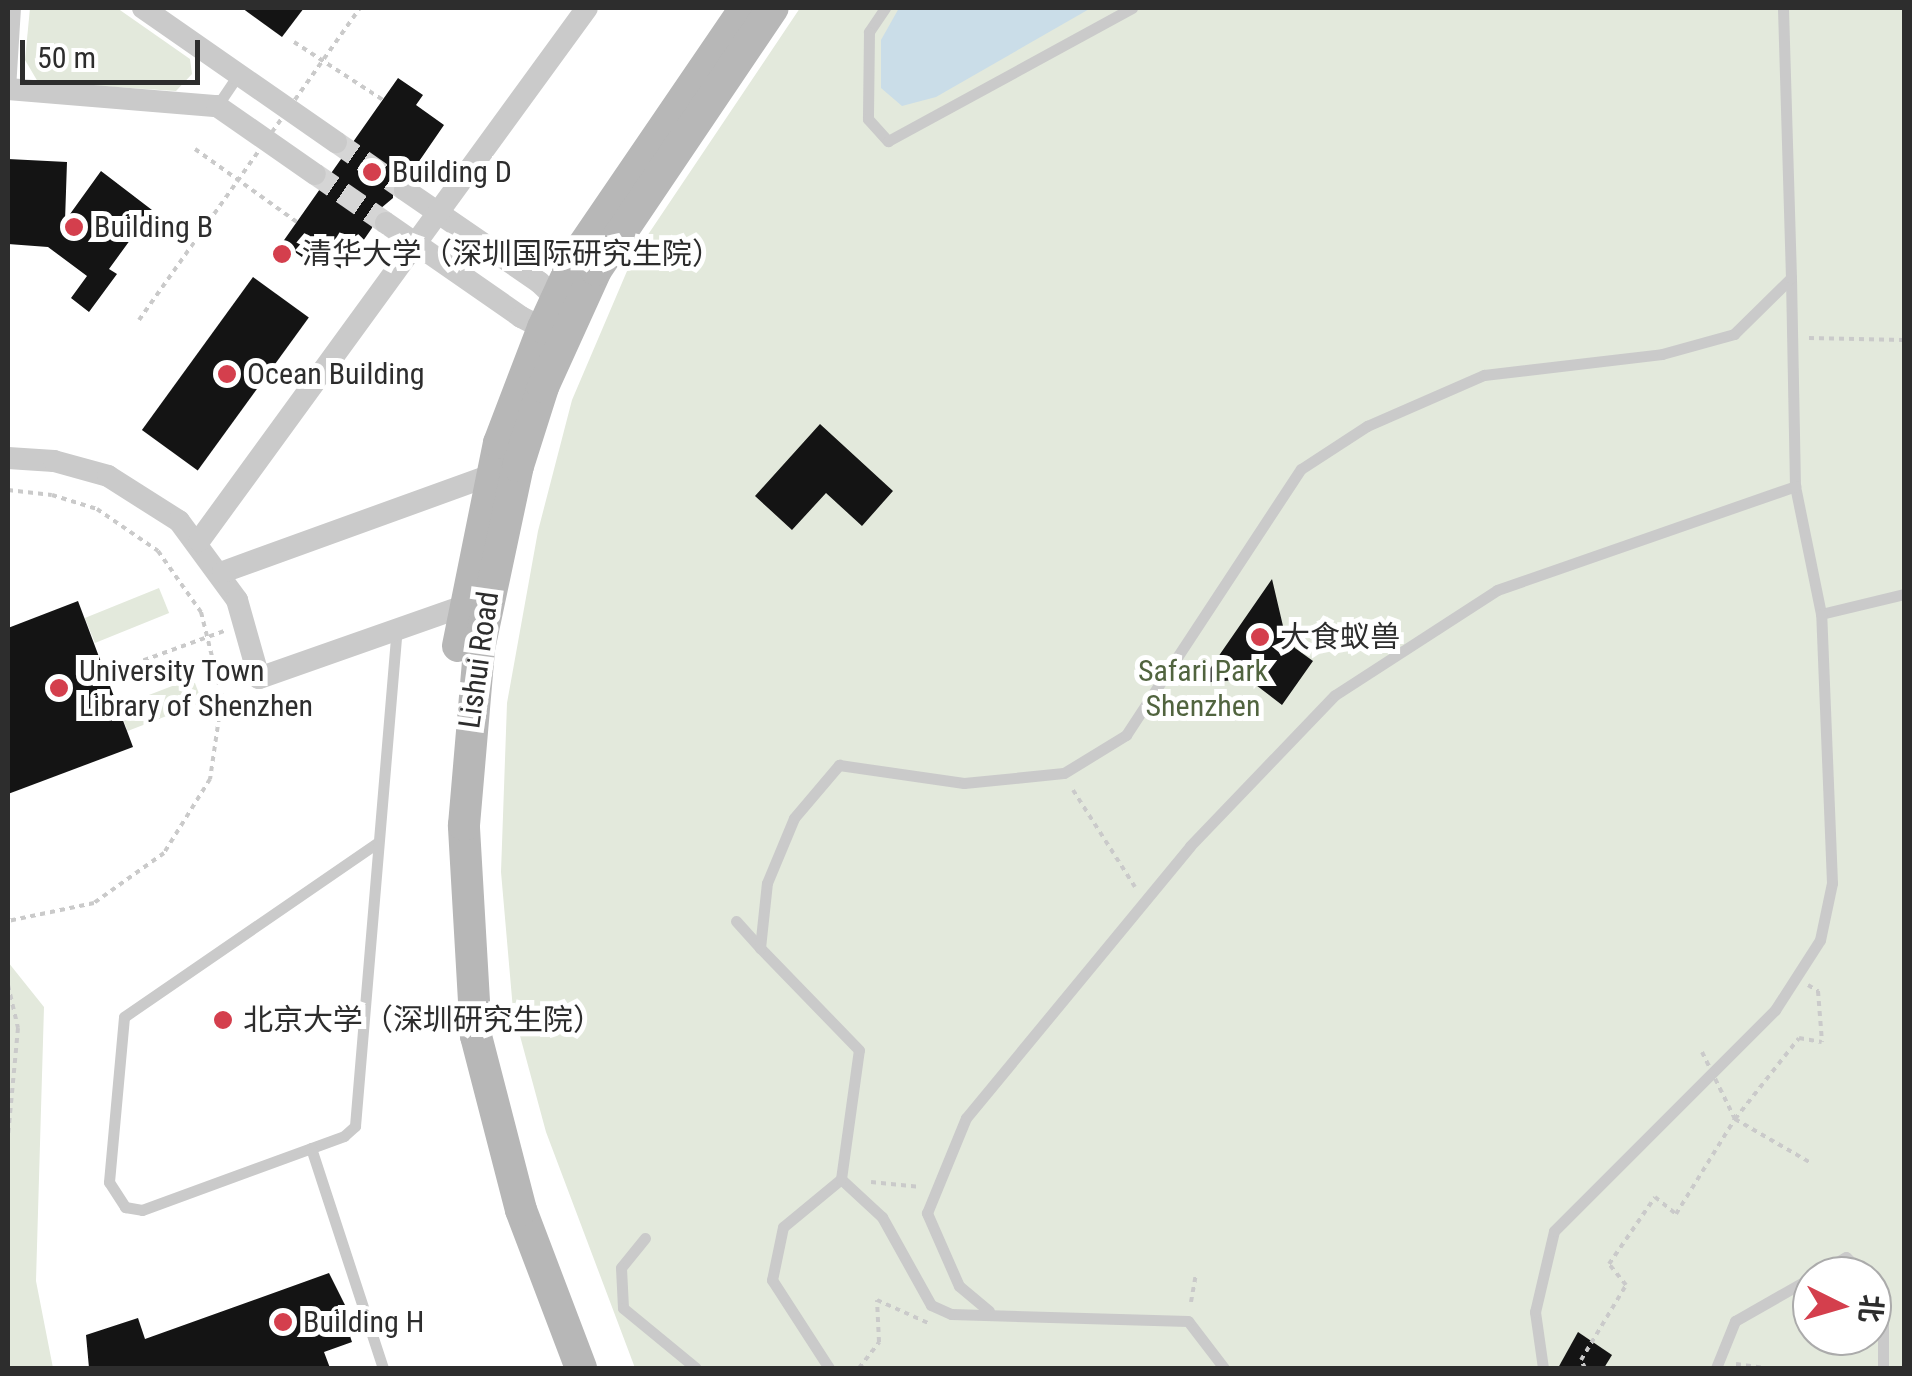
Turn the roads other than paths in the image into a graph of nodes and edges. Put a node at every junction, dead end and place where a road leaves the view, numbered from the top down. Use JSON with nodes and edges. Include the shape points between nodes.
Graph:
{"nodes":[{"id":1,"x":16,"y":8,"type":"edge"},
{"id":2,"x":143,"y":8,"type":"edge"},
{"id":3,"x":586,"y":8,"type":"edge"},
{"id":4,"x":745,"y":8,"type":"edge"},
{"id":5,"x":772,"y":8,"type":"edge"},
{"id":6,"x":885,"y":8,"type":"edge"},
{"id":7,"x":1132,"y":8,"type":"edge"},
{"id":8,"x":1783,"y":8,"type":"edge"},
{"id":9,"x":238,"y":75,"type":"junction"},
{"id":10,"x":8,"y":89,"type":"edge"},
{"id":11,"x":217,"y":106,"type":"junction"},
{"id":12,"x":336,"y":142,"type":"tunnel mouth"},
{"id":13,"x":315,"y":174,"type":"tunnel mouth"},
{"id":14,"x":405,"y":190,"type":"tunnel mouth"},
{"id":15,"x":438,"y":212,"type":"junction"},
{"id":16,"x":386,"y":223,"type":"tunnel mouth"},
{"id":17,"x":415,"y":243,"type":"junction"},
{"id":18,"x":1791,"y":278,"type":"junction"},
{"id":19,"x":558,"y":316,"type":"junction"},
{"id":20,"x":8,"y":458,"type":"edge"},
{"id":21,"x":491,"y":474,"type":"junction"},
{"id":22,"x":1795,"y":486,"type":"junction"},
{"id":23,"x":199,"y":541,"type":"junction"},
{"id":24,"x":222,"y":572,"type":"junction"},
{"id":25,"x":1904,"y":594,"type":"edge"},
{"id":26,"x":463,"y":606,"type":"junction"},
{"id":27,"x":1821,"y":614,"type":"junction"},
{"id":28,"x":398,"y":629,"type":"junction"},
{"id":29,"x":377,"y":843,"type":"junction"},
{"id":30,"x":736,"y":921,"type":"dead end"},
{"id":31,"x":760,"y":948,"type":"junction"},
{"id":32,"x":312,"y":1148,"type":"junction"},
{"id":33,"x":842,"y":1179,"type":"junction"},
{"id":34,"x":645,"y":1238,"type":"dead end"},
{"id":35,"x":1792,"y":1288,"type":"edge"},
{"id":36,"x":989,"y":1311,"type":"junction"},
{"id":37,"x":1718,"y":1365,"type":"edge"},
{"id":38,"x":384,"y":1368,"type":"edge"},
{"id":39,"x":558,"y":1368,"type":"edge"},
{"id":40,"x":580,"y":1368,"type":"edge"},
{"id":41,"x":696,"y":1368,"type":"edge"},
{"id":42,"x":829,"y":1368,"type":"edge"},
{"id":43,"x":1224,"y":1368,"type":"edge"},
{"id":44,"x":1544,"y":1368,"type":"edge"}],
"edges":[{"from":1,"to":10,"type":"lane"},
{"from":2,"to":9,"type":"street"},
{"from":3,"to":15,"type":"street"},
{"from":4,"to":19,"type":"main road","name":"Lishui Road","via":[[576,256]]},
{"from":5,"to":19,"type":"main road","name":"Lishui Road"},
{"from":6,"to":7,"type":"lane","via":[[869,32],[868,119],[888,142]]},
{"from":8,"to":18,"type":"lane"},
{"from":9,"to":11,"type":"lane"},
{"from":9,"to":12,"type":"street"},
{"from":10,"to":11,"type":"street"},
{"from":11,"to":13,"type":"street"},
{"from":14,"to":15,"type":"street"},
{"from":15,"to":17,"type":"street"},
{"from":15,"to":19,"type":"street"},
{"from":16,"to":17,"type":"street"},
{"from":17,"to":19,"type":"street"},
{"from":17,"to":23,"type":"street"},
{"from":18,"to":22,"type":"lane"},
{"from":18,"to":31,"type":"lane","via":[[1734,334],[1662,354],[1484,376],[1367,426],[1301,470],[1126,735],[1064,772],[964,783],[839,765],[794,818],[767,883]]},
{"from":19,"to":21,"type":"main road","name":"Lishui Road"},
{"from":19,"to":40,"type":"main road","name":"Lishui Road","via":[[493,568],[468,739],[464,825],[476,1036],[521,1210]]},
{"from":20,"to":23,"type":"street","via":[[54,460],[108,476],[156,503]]},
{"from":21,"to":24,"type":"street"},
{"from":21,"to":26,"type":"main road","name":"Lishui Road"},
{"from":22,"to":27,"type":"lane"},
{"from":22,"to":36,"type":"lane","via":[[1497,590],[1335,695],[1145,902],[966,1118],[927,1213],[959,1286]]},
{"from":23,"to":24,"type":"street"},
{"from":24,"to":28,"type":"street","via":[[247,622],[260,678]]},
{"from":25,"to":27,"type":"lane"},
{"from":26,"to":28,"type":"street"},
{"from":26,"to":39,"type":"main road","name":"Lishui Road","via":[[446,822],[457,1041],[478,1135]]},
{"from":27,"to":44,"type":"lane","via":[[1832,882],[1820,940],[1775,1010],[1554,1231],[1535,1312]]},
{"from":28,"to":29,"type":"lane"},
{"from":29,"to":32,"type":"lane","via":[[361,1107],[344,1136]]},
{"from":29,"to":32,"type":"lane","via":[[124,1017],[118,1033],[110,1182],[125,1207],[142,1210]]},
{"from":30,"to":31,"type":"lane"},
{"from":31,"to":33,"type":"lane","via":[[859,1050]]},
{"from":32,"to":38,"type":"lane"},
{"from":33,"to":36,"type":"lane","via":[[882,1216],[931,1305],[951,1314]]},
{"from":33,"to":42,"type":"lane","via":[[784,1227],[772,1280]]},
{"from":34,"to":41,"type":"lane","via":[[621,1268],[623,1308]]},
{"from":35,"to":37,"type":"lane","via":[[1735,1321]]},
{"from":36,"to":43,"type":"lane","via":[[1144,1324],[1188,1321]]}]}
